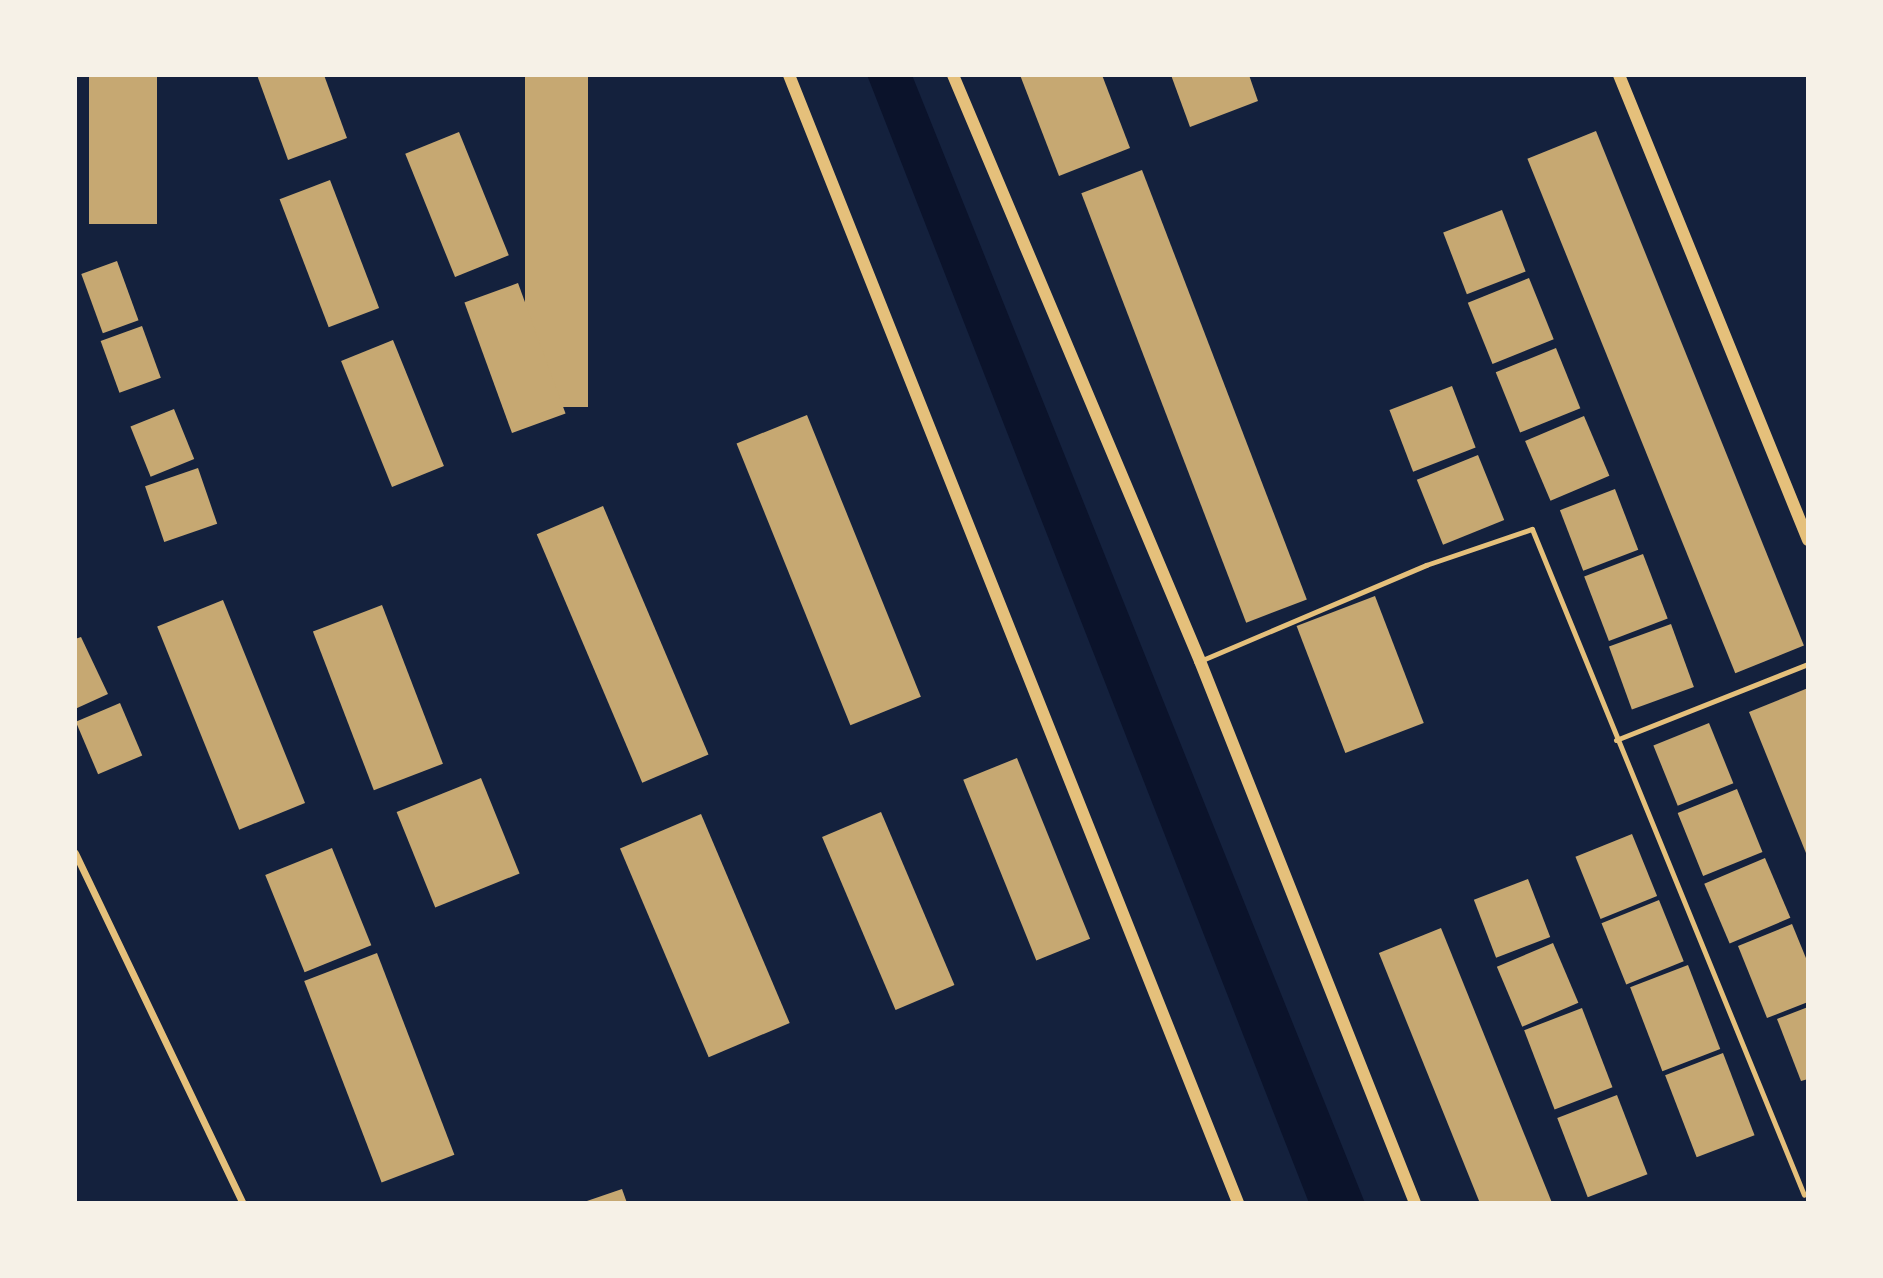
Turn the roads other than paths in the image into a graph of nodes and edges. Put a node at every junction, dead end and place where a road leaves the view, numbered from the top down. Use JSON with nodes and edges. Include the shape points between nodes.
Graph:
{"nodes":[{"id":1,"x":789,"y":75,"type":"edge"},
{"id":2,"x":953,"y":75,"type":"edge"},
{"id":3,"x":1619,"y":75,"type":"edge"},
{"id":4,"x":1808,"y":540,"type":"edge"},
{"id":5,"x":1200,"y":661,"type":"junction"},
{"id":6,"x":1808,"y":664,"type":"edge"},
{"id":7,"x":1616,"y":740,"type":"junction"},
{"id":8,"x":75,"y":853,"type":"edge"},
{"id":9,"x":1804,"y":1195,"type":"dead end"},
{"id":10,"x":243,"y":1203,"type":"edge"},
{"id":11,"x":1238,"y":1203,"type":"edge"},
{"id":12,"x":1415,"y":1203,"type":"edge"}],
"edges":[{"from":1,"to":11,"type":"street"},
{"from":2,"to":5,"type":"street"},
{"from":3,"to":4,"type":"street"},
{"from":5,"to":7,"type":"lane","via":[[1426,565],[1532,529]]},
{"from":5,"to":12,"type":"street"},
{"from":6,"to":7,"type":"lane"},
{"from":7,"to":9,"type":"lane"},
{"from":8,"to":10,"type":"street"}]}
